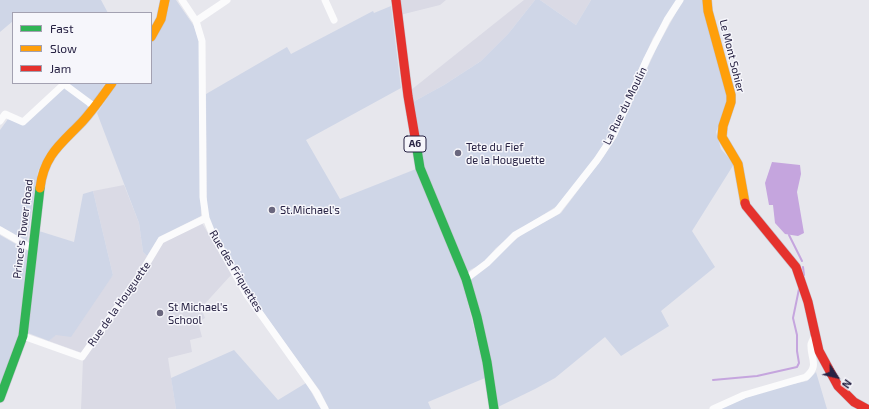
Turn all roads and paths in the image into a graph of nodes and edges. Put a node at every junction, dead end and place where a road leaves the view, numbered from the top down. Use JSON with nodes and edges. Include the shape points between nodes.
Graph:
{"nodes":[{"id":1,"x":165,"y":0,"type":"edge"},
{"id":2,"x":182,"y":0,"type":"edge"},
{"id":3,"x":227,"y":0,"type":"edge"},
{"id":4,"x":326,"y":0,"type":"edge"},
{"id":5,"x":396,"y":0,"type":"edge"},
{"id":6,"x":680,"y":0,"type":"edge"},
{"id":7,"x":707,"y":0,"type":"edge"},
{"id":8,"x":334,"y":20,"type":"dead end"},
{"id":9,"x":196,"y":21,"type":"junction"},
{"id":10,"x":152,"y":34,"type":"edge"},
{"id":11,"x":111,"y":84,"type":"edge"},
{"id":12,"x":95,"y":107,"type":"junction"},
{"id":13,"x":0,"y":121,"type":"edge"},
{"id":14,"x":206,"y":218,"type":"junction"},
{"id":15,"x":0,"y":230,"type":"edge"},
{"id":16,"x":33,"y":249,"type":"junction"},
{"id":17,"x":466,"y":279,"type":"junction"},
{"id":18,"x":815,"y":335,"type":"junction"},
{"id":19,"x":23,"y":336,"type":"junction"},
{"id":20,"x":0,"y":398,"type":"edge"},
{"id":21,"x":325,"y":409,"type":"edge"},
{"id":22,"x":494,"y":409,"type":"edge"},
{"id":23,"x":713,"y":409,"type":"edge"},
{"id":24,"x":868,"y":409,"type":"edge"}],
"edges":[{"from":1,"to":10,"type":"main road","via":[[161,19]]},
{"from":2,"to":9,"type":"street","name":"Rue des Friquettes"},
{"from":3,"to":9,"type":"street"},
{"from":4,"to":8,"type":"street"},
{"from":5,"to":17,"type":"main road","number":"A6","via":[[420,168]]},
{"from":6,"to":17,"type":"street","name":"La Rue du Moulin","via":[[647,59],[613,136],[597,160],[557,211],[515,235],[487,263]]},
{"from":7,"to":18,"type":"main road","name":"Le Mont Sohier","via":[[732,95],[722,137],[738,164],[746,206],[796,267],[803,284]]},
{"from":9,"to":14,"type":"street","name":"Rue des Friquettes","via":[[202,41],[203,197]]},
{"from":11,"to":12,"type":"main road","name":"Prince's Tower Road"},
{"from":12,"to":13,"type":"street","via":[[64,84],[23,122],[5,114]]},
{"from":12,"to":16,"type":"main road","name":"Prince's Tower Road","via":[[62,141],[46,166],[38,194]]},
{"from":14,"to":19,"type":"street","name":"Rue de la Houguette","via":[[161,240],[140,275],[82,357]]},
{"from":14,"to":21,"type":"street","name":"Rue des Friquettes","via":[[248,295],[316,392]]},
{"from":15,"to":16,"type":"street"},
{"from":16,"to":19,"type":"main road","name":"Prince's Tower Road"},
{"from":17,"to":22,"type":"main road","number":"A6","via":[[487,362]]},
{"from":18,"to":23,"type":"street","via":[[811,344],[814,365],[806,377],[744,395]]},
{"from":18,"to":24,"type":"main road","name":"Le Mont Sohier","via":[[824,361],[838,386],[854,402]]},
{"from":19,"to":20,"type":"main road","name":"Prince's Tower Road"}]}
